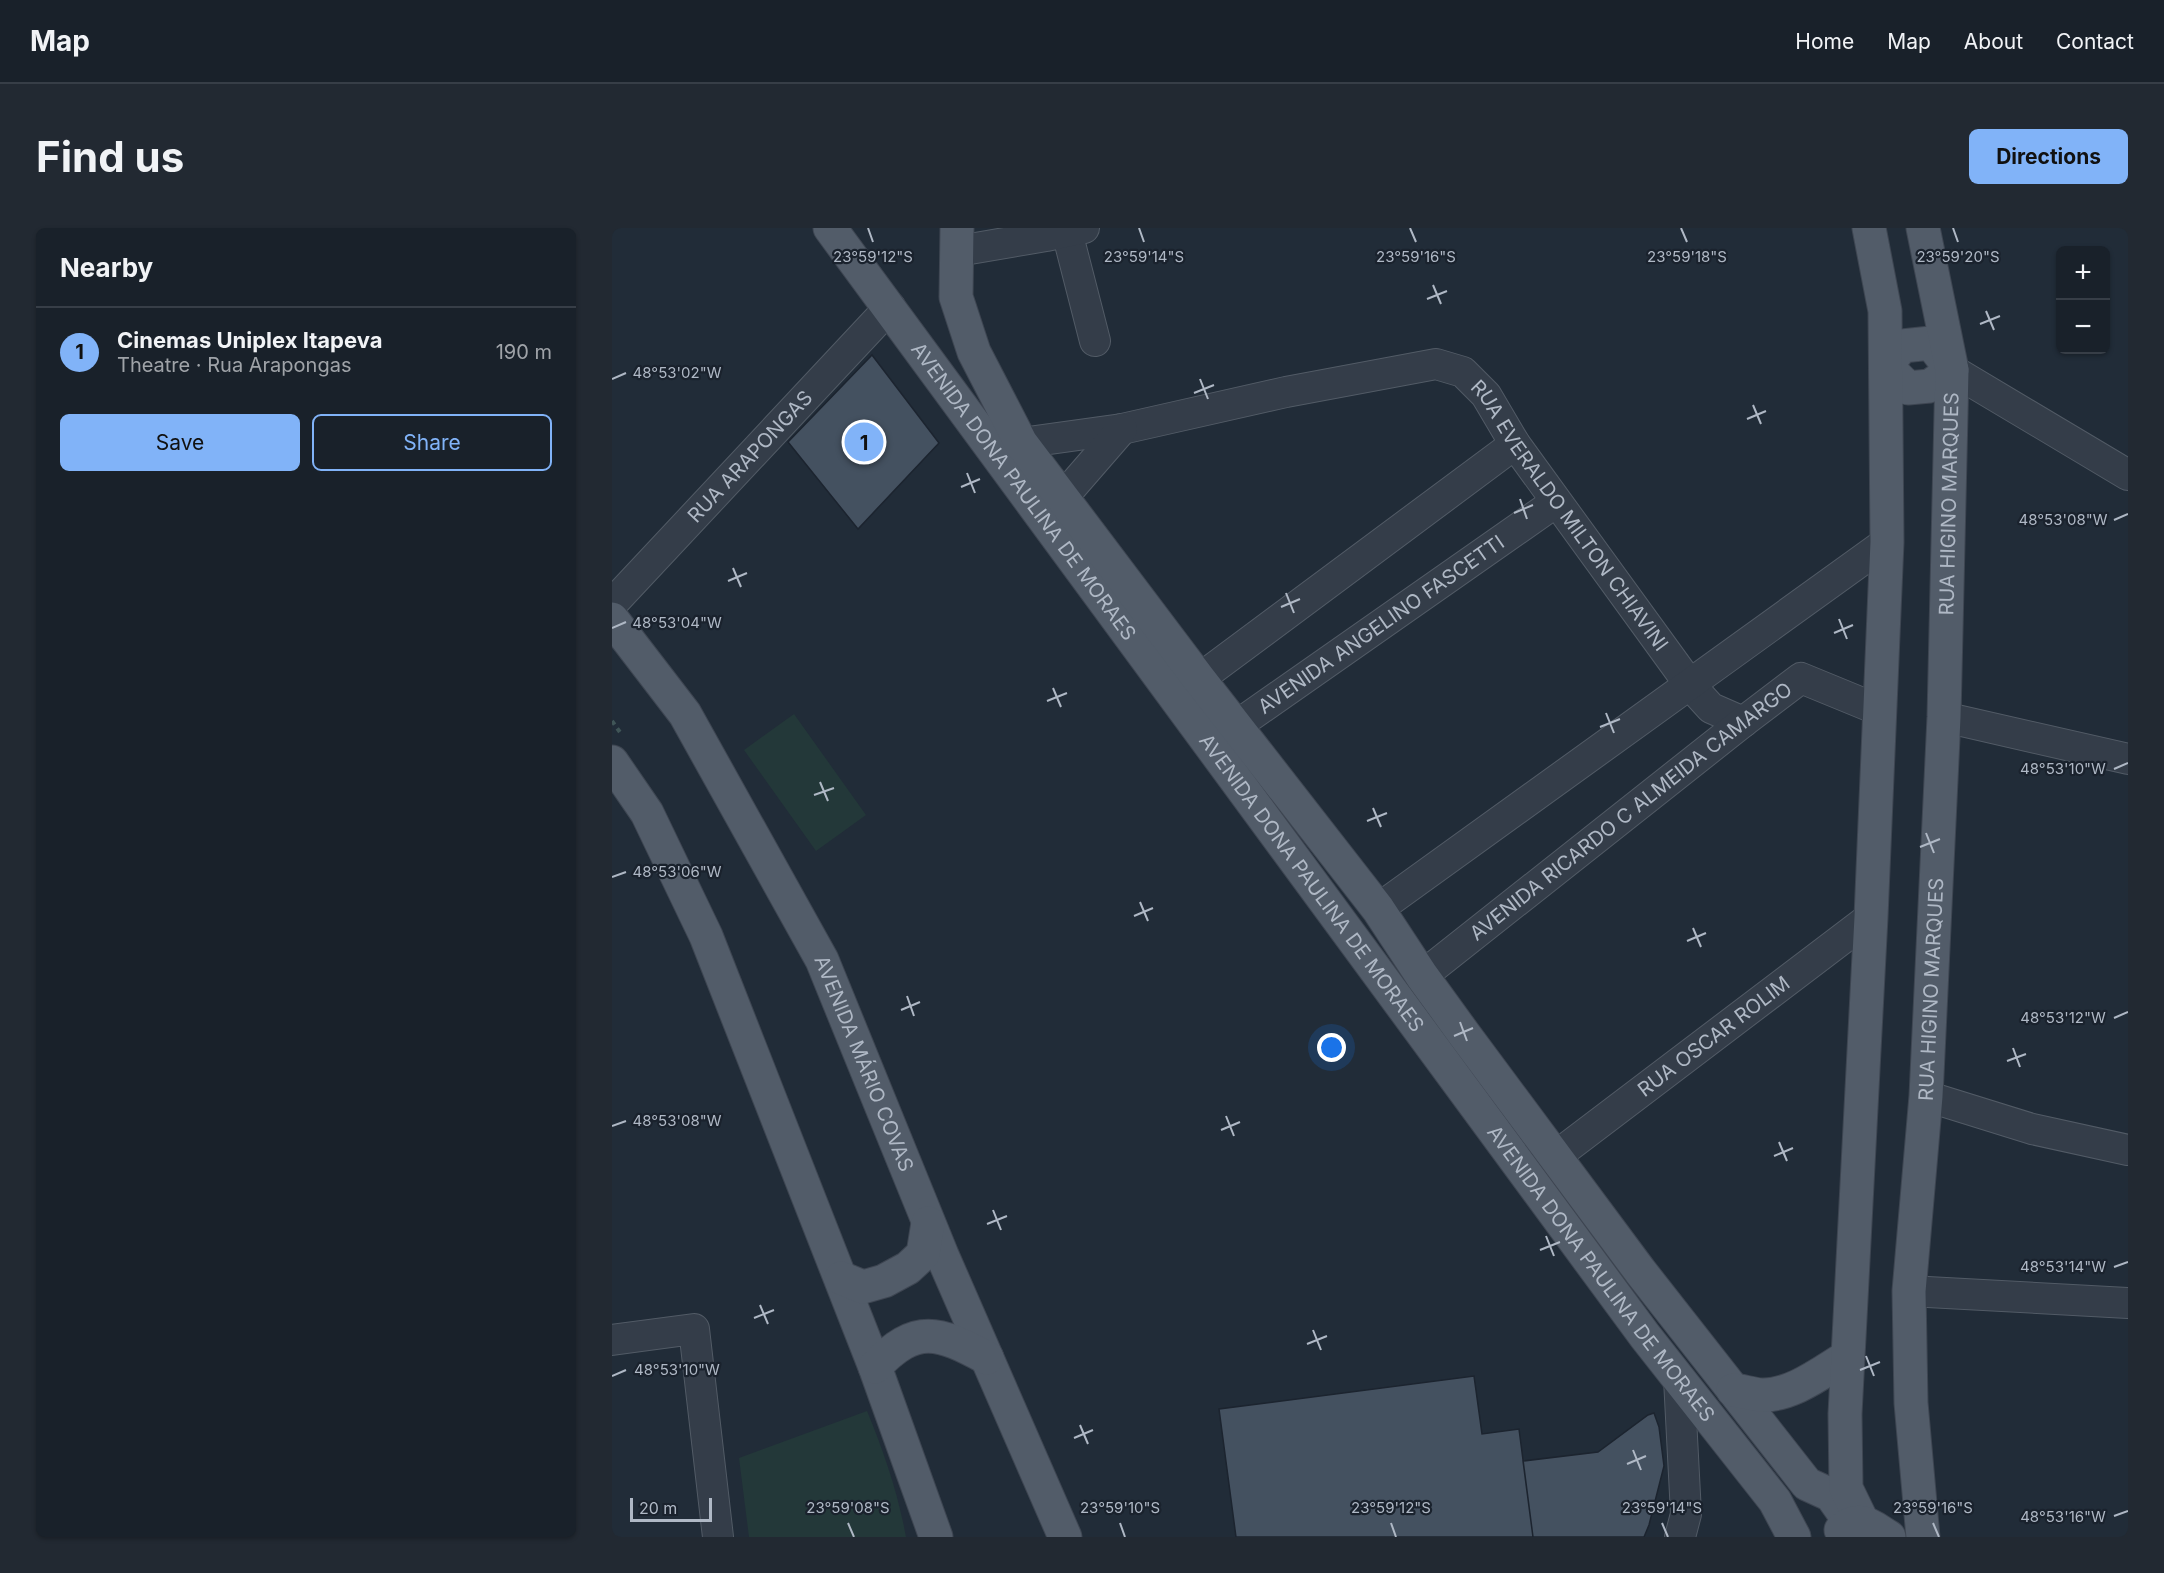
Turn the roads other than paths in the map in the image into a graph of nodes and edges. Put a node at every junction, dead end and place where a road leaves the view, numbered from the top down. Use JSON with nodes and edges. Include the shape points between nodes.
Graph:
{"nodes":[{"id":1,"x":830,"y":228,"type":"edge"},
{"id":2,"x":1869,"y":228,"type":"edge"},
{"id":3,"x":1923,"y":228,"type":"edge"},
{"id":4,"x":1075,"y":230,"type":"edge"},
{"id":5,"x":957,"y":240,"type":"edge"},
{"id":6,"x":890,"y":307,"type":"junction"},
{"id":7,"x":1095,"y":341,"type":"dead end"},
{"id":8,"x":1886,"y":366,"type":"junction"},
{"id":9,"x":1952,"y":370,"type":"junction"},
{"id":10,"x":1122,"y":429,"type":"junction"},
{"id":11,"x":1021,"y":443,"type":"junction"},
{"id":12,"x":1515,"y":444,"type":"junction"},
{"id":13,"x":2128,"y":475,"type":"edge"},
{"id":14,"x":1064,"y":497,"type":"junction"},
{"id":15,"x":1556,"y":502,"type":"junction"},
{"id":16,"x":1887,"y":542,"type":"junction"},
{"id":17,"x":612,"y":604,"type":"edge"},
{"id":18,"x":612,"y":619,"type":"edge"},
{"id":19,"x":1199,"y":679,"type":"junction"},
{"id":20,"x":1690,"y":685,"type":"junction"},
{"id":21,"x":1879,"y":710,"type":"junction"},
{"id":22,"x":1944,"y":717,"type":"junction"},
{"id":23,"x":1743,"y":722,"type":"junction"},
{"id":24,"x":1236,"y":726,"type":"junction"},
{"id":25,"x":2128,"y":759,"type":"edge"},
{"id":26,"x":612,"y":762,"type":"edge"},
{"id":27,"x":1378,"y":909,"type":"junction"},
{"id":28,"x":1871,"y":917,"type":"junction"},
{"id":29,"x":1422,"y":976,"type":"junction"},
{"id":30,"x":1926,"y":1096,"type":"junction"},
{"id":31,"x":2128,"y":1150,"type":"edge"},
{"id":32,"x":1556,"y":1156,"type":"junction"},
{"id":33,"x":928,"y":1223,"type":"junction"},
{"id":34,"x":841,"y":1278,"type":"junction"},
{"id":35,"x":1909,"y":1291,"type":"junction"},
{"id":36,"x":2128,"y":1303,"type":"edge"},
{"id":37,"x":612,"y":1340,"type":"edge"},
{"id":38,"x":1847,"y":1357,"type":"junction"},
{"id":39,"x":987,"y":1358,"type":"junction"},
{"id":40,"x":875,"y":1367,"type":"junction"},
{"id":41,"x":1679,"y":1379,"type":"junction"},
{"id":42,"x":1733,"y":1390,"type":"junction"},
{"id":43,"x":1848,"y":1527,"type":"edge"},
{"id":44,"x":935,"y":1536,"type":"edge"},
{"id":45,"x":718,"y":1537,"type":"edge"},
{"id":46,"x":1065,"y":1537,"type":"edge"},
{"id":47,"x":1680,"y":1537,"type":"edge"},
{"id":48,"x":1794,"y":1537,"type":"edge"},
{"id":49,"x":1889,"y":1537,"type":"edge"},
{"id":50,"x":1923,"y":1537,"type":"edge"}],
"edges":[{"from":1,"to":6,"type":"main road","name":"AVENIDA DONA PAULINA DE MORAES"},
{"from":2,"to":8,"type":"main road","via":[[1885,311]]},
{"from":3,"to":9,"type":"main road","name":"RUA HIGINO MARQUES"},
{"from":4,"to":5,"type":"street"},
{"from":4,"to":7,"type":"street"},
{"from":5,"to":11,"type":"main road","name":"AVENIDA DONA PAULINA DE MORAES","via":[[956,297],[974,352]]},
{"from":6,"to":17,"type":"street","name":"RUA ARAPONGAS"},
{"from":6,"to":41,"type":"main road","name":"AVENIDA DONA PAULINA DE MORAES"},
{"from":8,"to":9,"type":"main road","via":[[1902,346],[1931,343]]},
{"from":8,"to":16,"type":"main road"},
{"from":9,"to":13,"type":"street"},
{"from":9,"to":22,"type":"main road","name":"RUA HIGINO MARQUES"},
{"from":10,"to":11,"type":"street","name":"RUA EVERALDO MILTON CHIAVINI"},
{"from":10,"to":12,"type":"street","name":"RUA EVERALDO MILTON CHIAVINI","via":[[1436,364],[1463,372],[1486,395]]},
{"from":10,"to":14,"type":"street"},
{"from":11,"to":14,"type":"main road","name":"AVENIDA DONA PAULINA DE MORAES"},
{"from":12,"to":15,"type":"street","name":"RUA EVERALDO MILTON CHIAVINI"},
{"from":12,"to":19,"type":"street"},
{"from":14,"to":19,"type":"main road","name":"AVENIDA DONA PAULINA DE MORAES"},
{"from":15,"to":20,"type":"street","name":"RUA EVERALDO MILTON CHIAVINI"},
{"from":15,"to":24,"type":"street","name":"AVENIDA ANGELINO FASCETTI"},
{"from":16,"to":20,"type":"street"},
{"from":16,"to":21,"type":"main road"},
{"from":18,"to":33,"type":"main road","name":"AVENIDA MÁRIO COVAS","via":[[685,714],[822,960]]},
{"from":19,"to":24,"type":"main road","name":"AVENIDA DONA PAULINA DE MORAES"},
{"from":20,"to":23,"type":"street","name":"RUA EVERALDO MILTON CHIAVINI","via":[[1711,708]]},
{"from":20,"to":27,"type":"street"},
{"from":21,"to":23,"type":"street","name":"AVENIDA RICARDO C ALMEIDA CAMARGO","via":[[1801,678]]},
{"from":21,"to":28,"type":"main road"},
{"from":22,"to":25,"type":"street"},
{"from":22,"to":30,"type":"main road","name":"RUA HIGINO MARQUES"},
{"from":23,"to":29,"type":"street","name":"AVENIDA RICARDO C ALMEIDA CAMARGO"},
{"from":24,"to":27,"type":"main road","name":"AVENIDA DONA PAULINA DE MORAES"},
{"from":26,"to":34,"type":"main road","via":[[646,813],[706,936]]},
{"from":27,"to":29,"type":"main road","name":"AVENIDA DONA PAULINA DE MORAES"},
{"from":28,"to":32,"type":"street","name":"RUA OSCAR ROLIM"},
{"from":28,"to":38,"type":"main road"},
{"from":29,"to":32,"type":"main road","name":"AVENIDA DONA PAULINA DE MORAES"},
{"from":30,"to":31,"type":"street","via":[[2032,1129]]},
{"from":30,"to":35,"type":"main road","name":"RUA HIGINO MARQUES"},
{"from":32,"to":42,"type":"main road","name":"AVENIDA DONA PAULINA DE MORAES"},
{"from":33,"to":34,"type":"main road","via":[[923,1254],[908,1268],[863,1287]]},
{"from":33,"to":39,"type":"main road","name":"AVENIDA MÁRIO COVAS"},
{"from":34,"to":40,"type":"main road"},
{"from":35,"to":36,"type":"street"},
{"from":35,"to":50,"type":"main road","name":"RUA HIGINO MARQUES","via":[[1911,1403]]},
{"from":37,"to":45,"type":"street","via":[[694,1329]]},
{"from":38,"to":42,"type":"main road","via":[[1783,1392],[1762,1395]]},
{"from":38,"to":43,"type":"main road"},
{"from":39,"to":40,"type":"main road","via":[[956,1341],[920,1336],[896,1347]]},
{"from":39,"to":46,"type":"main road","name":"AVENIDA MÁRIO COVAS"},
{"from":40,"to":44,"type":"main road"},
{"from":41,"to":47,"type":"street","via":[[1686,1514]]},
{"from":41,"to":48,"type":"main road","name":"AVENIDA DONA PAULINA DE MORAES","via":[[1775,1501]]},
{"from":42,"to":43,"type":"main road","name":"AVENIDA DONA PAULINA DE MORAES","via":[[1808,1484],[1831,1495]]},
{"from":43,"to":49,"type":"main road"}]}
